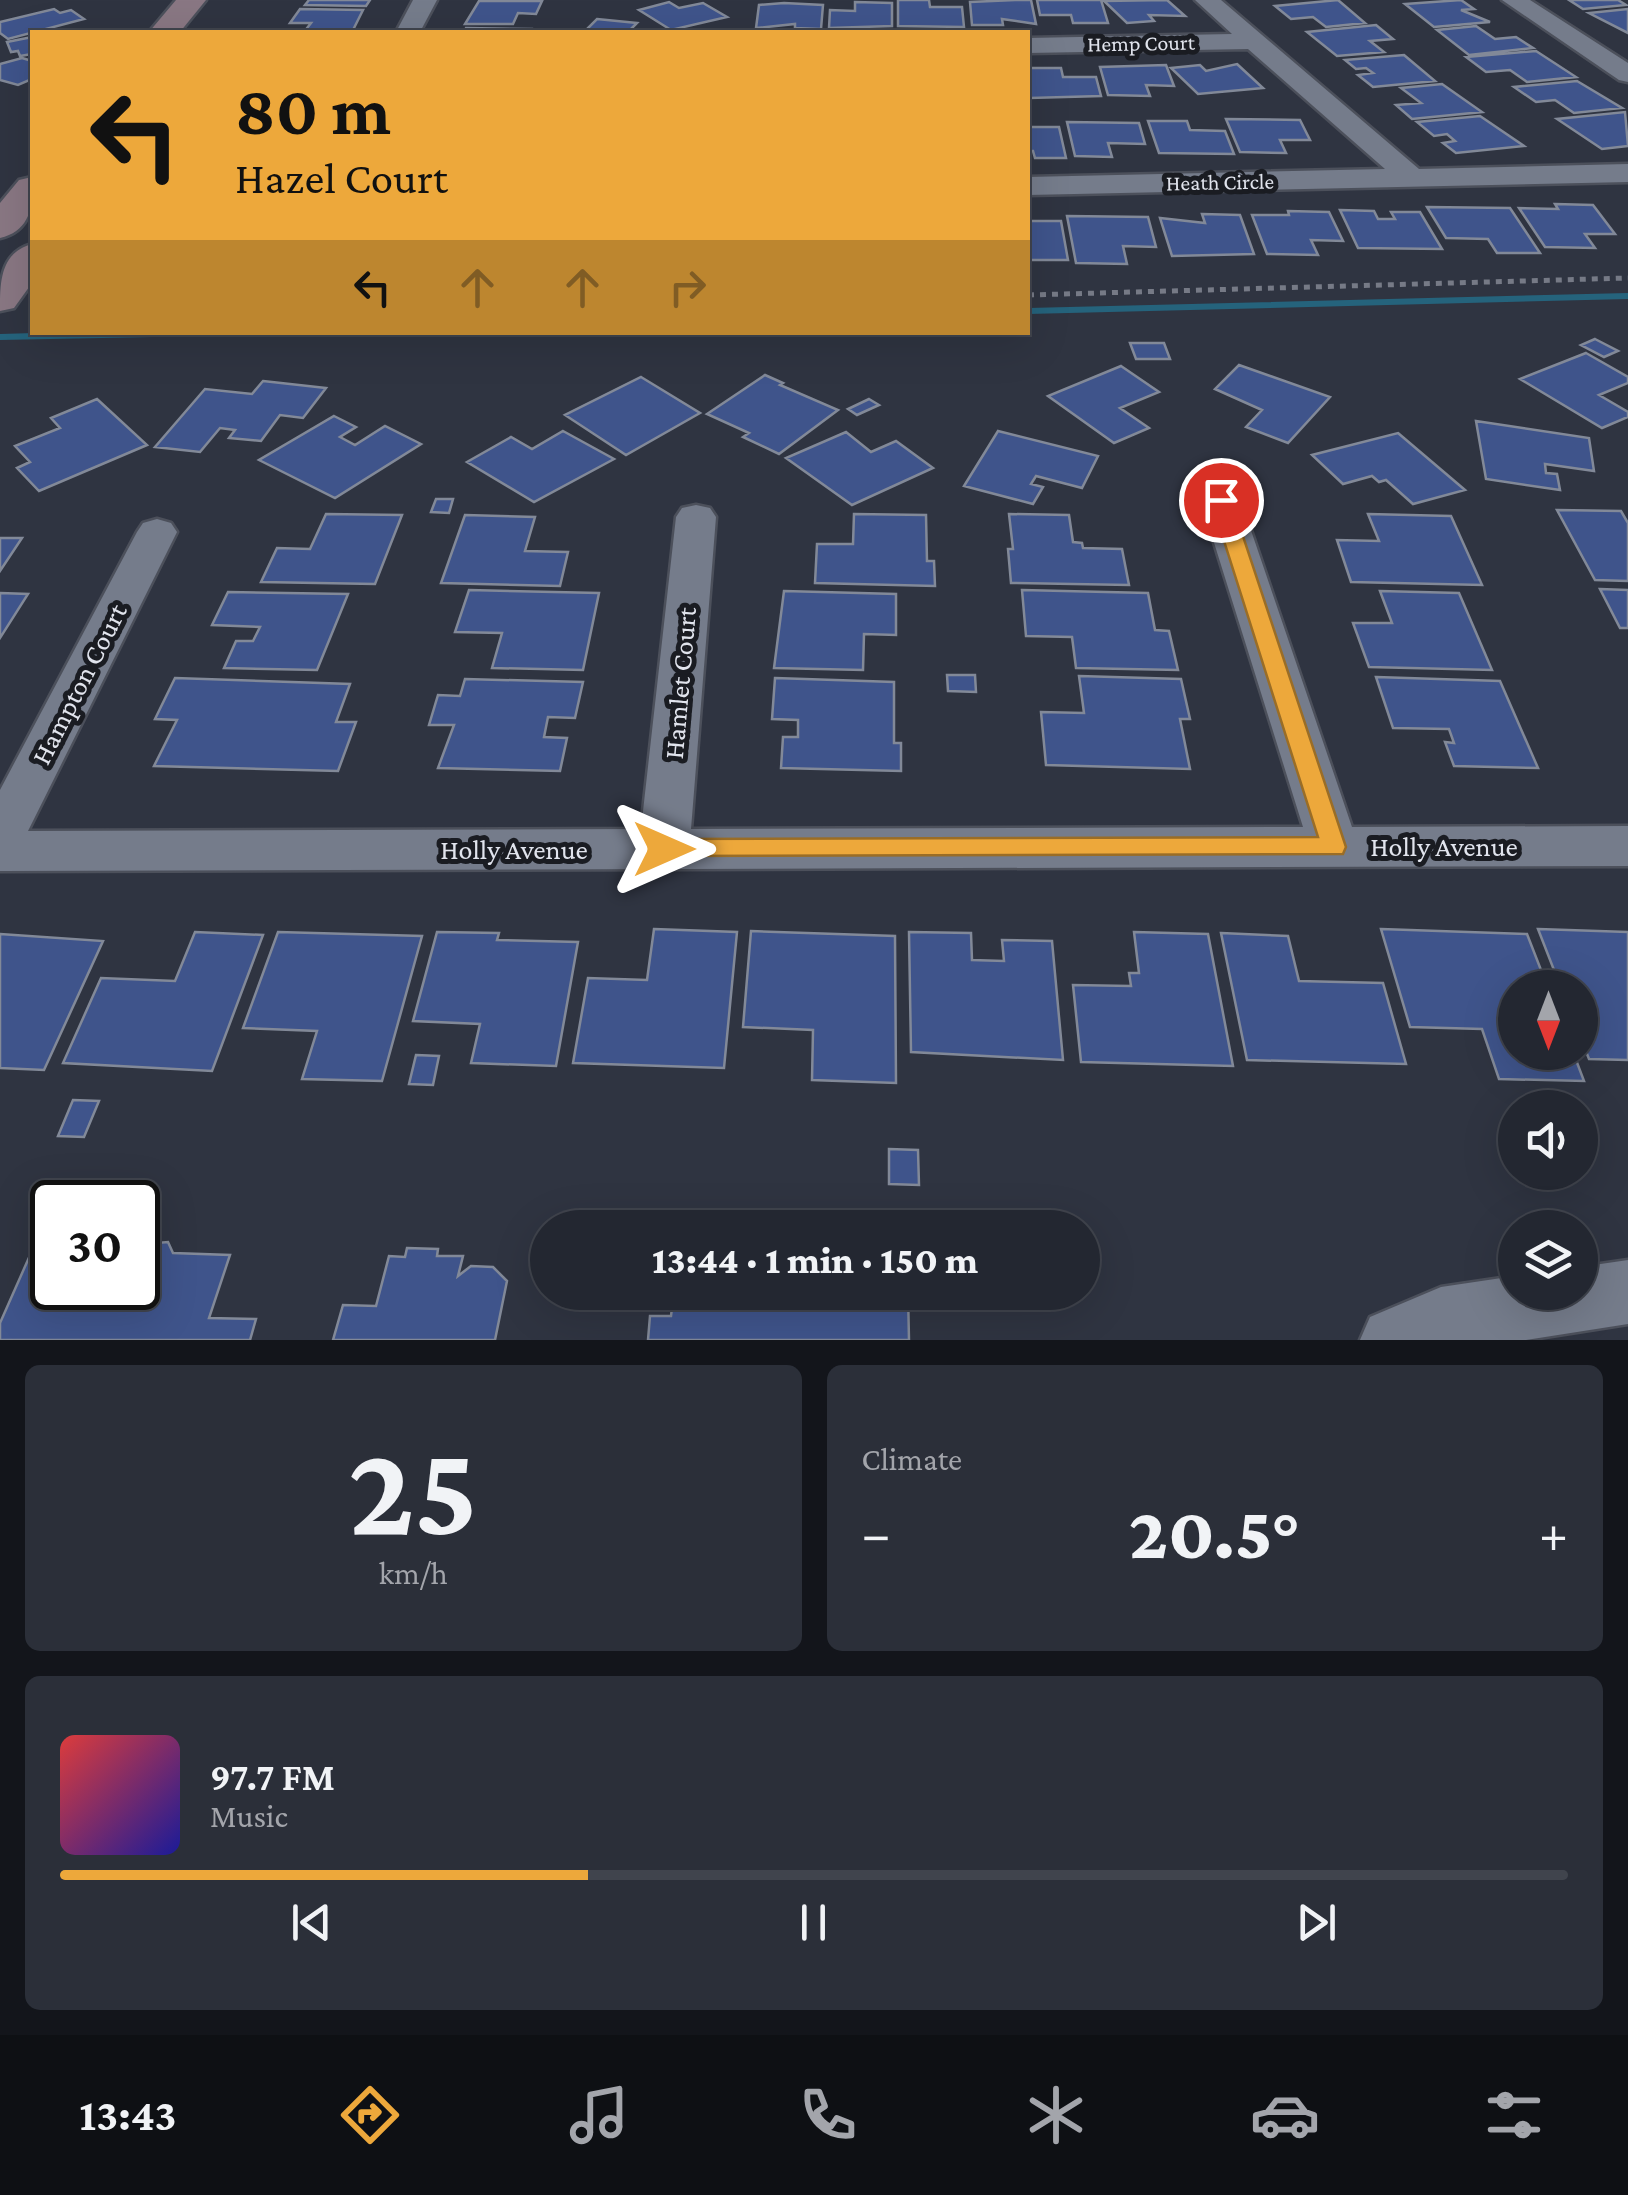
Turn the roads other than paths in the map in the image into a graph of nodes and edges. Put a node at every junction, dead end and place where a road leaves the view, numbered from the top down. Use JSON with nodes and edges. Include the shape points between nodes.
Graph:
{"nodes":[{"id":1,"x":425,"y":0,"type":"edge"},
{"id":2,"x":1207,"y":0,"type":"edge"},
{"id":3,"x":1514,"y":0,"type":"edge"},
{"id":4,"x":208,"y":11,"type":"edge"},
{"id":5,"x":168,"y":30,"type":"edge"},
{"id":6,"x":409,"y":30,"type":"edge"},
{"id":7,"x":1255,"y":41,"type":"junction"},
{"id":8,"x":1030,"y":46,"type":"edge"},
{"id":9,"x":1617,"y":59,"type":"edge"},
{"id":10,"x":1628,"y":74,"type":"edge"},
{"id":11,"x":1628,"y":173,"type":"edge"},
{"id":12,"x":1412,"y":178,"type":"junction"},
{"id":13,"x":1030,"y":186,"type":"edge"},
{"id":14,"x":30,"y":190,"type":"edge"},
{"id":15,"x":0,"y":227,"type":"edge"},
{"id":16,"x":30,"y":259,"type":"edge"},
{"id":17,"x":0,"y":298,"type":"edge"},
{"id":18,"x":1221,"y":500,"type":"dead end"},
{"id":19,"x":696,"y":518,"type":"dead end"},
{"id":20,"x":157,"y":532,"type":"dead end"},
{"id":21,"x":0,"y":837,"type":"edge"},
{"id":22,"x":1628,"y":846,"type":"edge"},
{"id":23,"x":1334,"y":847,"type":"junction"},
{"id":24,"x":664,"y":849,"type":"junction"},
{"id":25,"x":0,"y":851,"type":"edge"},
{"id":26,"x":1628,"y":1292,"type":"edge"},
{"id":27,"x":1393,"y":1340,"type":"edge"}],
"edges":[{"from":1,"to":6,"type":"street"},
{"from":2,"to":7,"type":"street"},
{"from":3,"to":9,"type":"street"},
{"from":4,"to":5,"type":"street"},
{"from":7,"to":8,"type":"street","name":"Hemp Court"},
{"from":7,"to":12,"type":"street"},
{"from":9,"to":10,"type":"street"},
{"from":11,"to":12,"type":"street","name":"Heath Circle"},
{"from":12,"to":13,"type":"street","name":"Heath Circle"},
{"from":14,"to":15,"type":"street"},
{"from":16,"to":17,"type":"street"},
{"from":18,"to":23,"type":"street"},
{"from":19,"to":24,"type":"street","name":"Hamlet Court"},
{"from":20,"to":21,"type":"street","name":"Hampton Court"},
{"from":22,"to":23,"type":"street","name":"Holly Avenue"},
{"from":23,"to":24,"type":"street","name":"Holly Avenue"},
{"from":24,"to":25,"type":"street","name":"Holly Avenue"},
{"from":26,"to":27,"type":"street","via":[[1441,1320]]}]}
